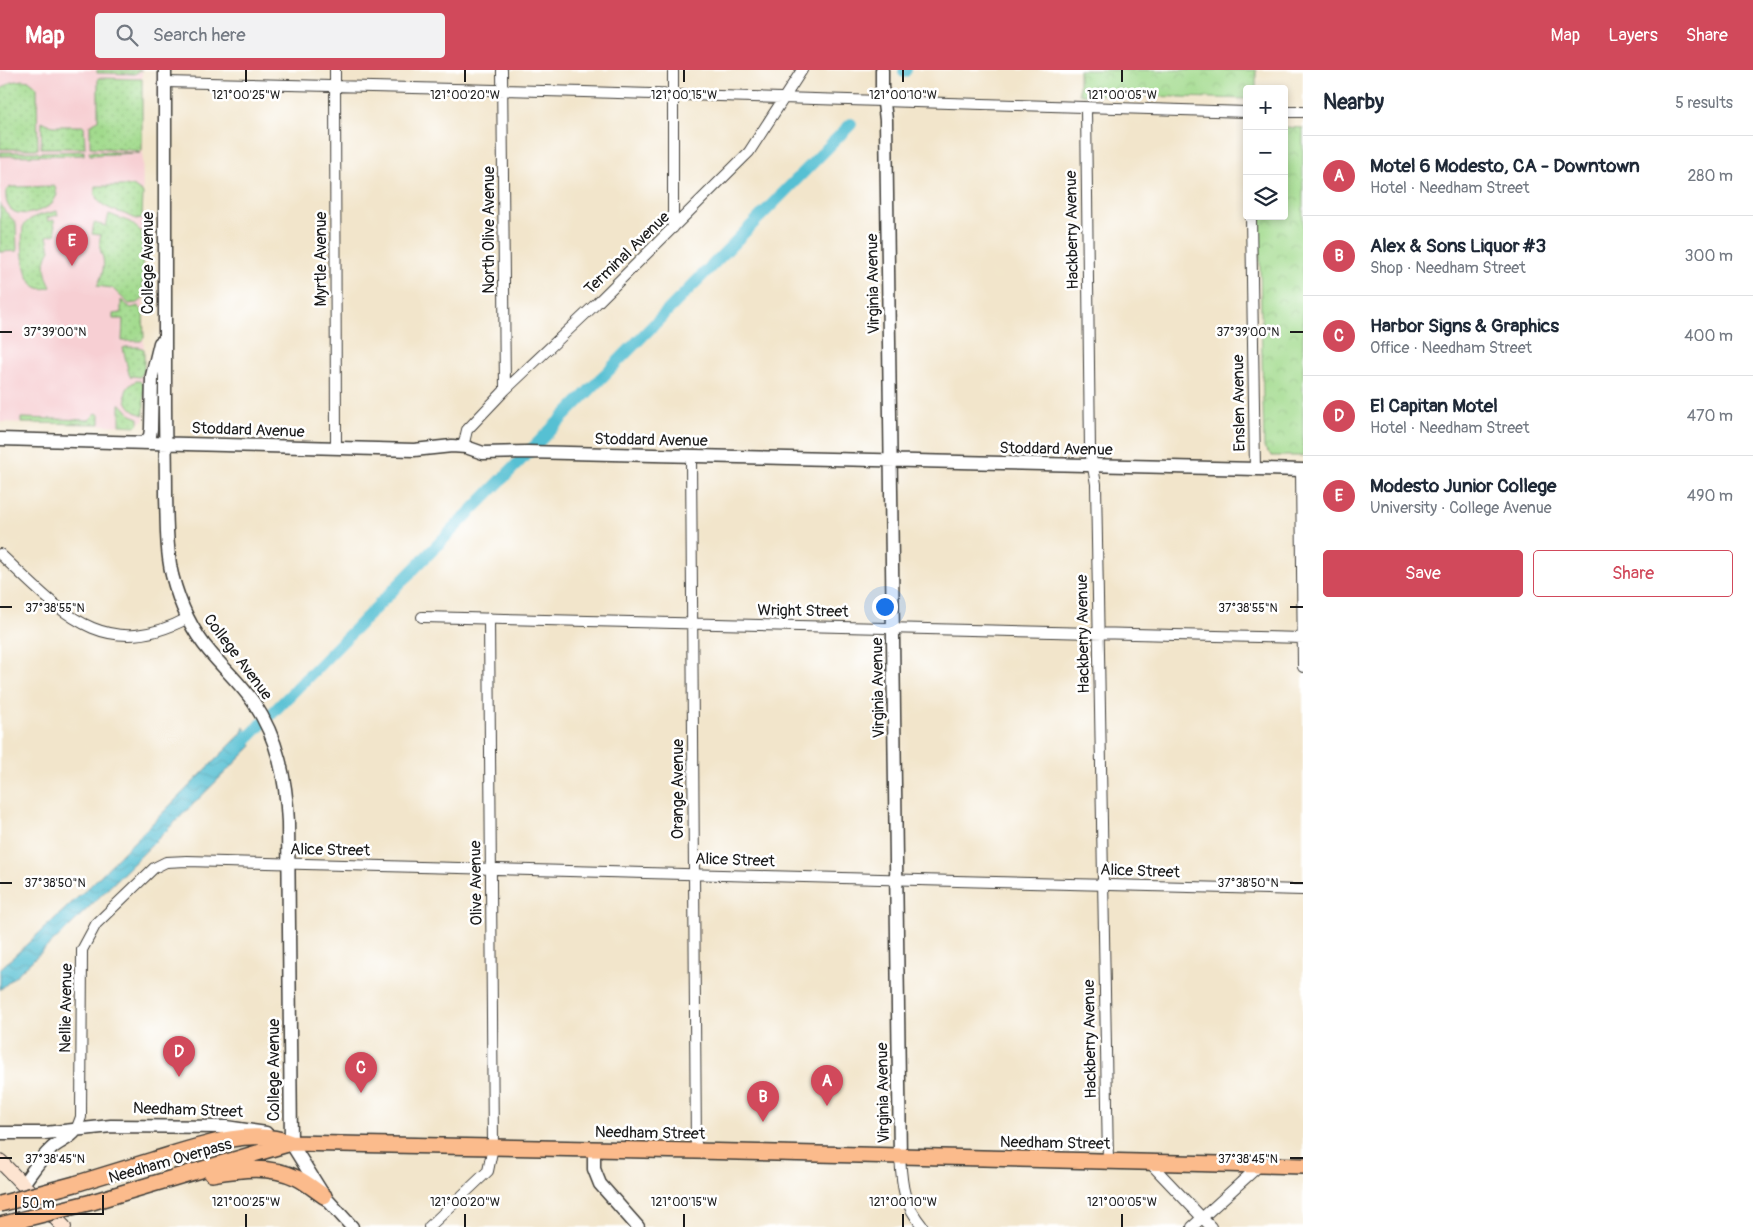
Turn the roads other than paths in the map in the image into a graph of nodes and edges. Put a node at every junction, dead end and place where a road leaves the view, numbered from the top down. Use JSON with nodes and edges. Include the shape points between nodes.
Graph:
{"nodes":[{"id":1,"x":335,"y":70,"type":"edge"},
{"id":2,"x":502,"y":70,"type":"edge"},
{"id":3,"x":673,"y":70,"type":"edge"},
{"id":4,"x":802,"y":70,"type":"edge"},
{"id":5,"x":882,"y":70,"type":"edge"},
{"id":6,"x":165,"y":76,"type":"edge"},
{"id":7,"x":335,"y":86,"type":"junction"},
{"id":8,"x":502,"y":90,"type":"junction"},
{"id":9,"x":673,"y":96,"type":"junction"},
{"id":10,"x":784,"y":100,"type":"junction"},
{"id":11,"x":884,"y":102,"type":"junction"},
{"id":12,"x":1086,"y":108,"type":"junction"},
{"id":13,"x":1243,"y":112,"type":"edge"},
{"id":14,"x":1288,"y":112,"type":"edge"},
{"id":15,"x":1303,"y":112,"type":"edge"},
{"id":16,"x":1251,"y":220,"type":"edge"},
{"id":17,"x":673,"y":228,"type":"junction"},
{"id":18,"x":164,"y":326,"type":"junction"},
{"id":19,"x":505,"y":390,"type":"junction"},
{"id":20,"x":0,"y":439,"type":"edge"},
{"id":21,"x":145,"y":443,"type":"junction"},
{"id":22,"x":165,"y":444,"type":"junction"},
{"id":23,"x":463,"y":447,"type":"junction"},
{"id":24,"x":336,"y":448,"type":"junction"},
{"id":25,"x":691,"y":457,"type":"junction"},
{"id":26,"x":892,"y":461,"type":"junction"},
{"id":27,"x":1092,"y":466,"type":"junction"},
{"id":28,"x":1255,"y":469,"type":"junction"},
{"id":29,"x":1302,"y":470,"type":"edge"},
{"id":30,"x":0,"y":554,"type":"edge"},
{"id":31,"x":422,"y":617,"type":"dead end"},
{"id":32,"x":188,"y":618,"type":"junction"},
{"id":33,"x":489,"y":618,"type":"junction"},
{"id":34,"x":692,"y":623,"type":"junction"},
{"id":35,"x":894,"y":628,"type":"junction"},
{"id":36,"x":1098,"y":633,"type":"junction"},
{"id":37,"x":1303,"y":638,"type":"edge"},
{"id":38,"x":1303,"y":667,"type":"edge"},
{"id":39,"x":166,"y":862,"type":"joint"},
{"id":40,"x":288,"y":864,"type":"junction"},
{"id":41,"x":491,"y":869,"type":"junction"},
{"id":42,"x":694,"y":874,"type":"junction"},
{"id":43,"x":897,"y":880,"type":"junction"},
{"id":44,"x":1103,"y":885,"type":"junction"},
{"id":45,"x":1303,"y":890,"type":"edge"},
{"id":46,"x":76,"y":1130,"type":"junction"},
{"id":47,"x":0,"y":1134,"type":"edge"},
{"id":48,"x":285,"y":1141,"type":"junction"},
{"id":49,"x":493,"y":1147,"type":"junction"},
{"id":50,"x":594,"y":1150,"type":"junction"},
{"id":51,"x":696,"y":1151,"type":"junction"},
{"id":52,"x":900,"y":1157,"type":"junction"},
{"id":53,"x":0,"y":1161,"type":"edge"},
{"id":54,"x":1108,"y":1161,"type":"junction"},
{"id":55,"x":1150,"y":1162,"type":"junction"},
{"id":56,"x":1259,"y":1166,"type":"junction"},
{"id":57,"x":1303,"y":1166,"type":"edge"},
{"id":58,"x":0,"y":1176,"type":"edge"},
{"id":59,"x":23,"y":1184,"type":"junction"},
{"id":60,"x":149,"y":1185,"type":"junction"},
{"id":61,"x":324,"y":1196,"type":"junction"},
{"id":62,"x":0,"y":1204,"type":"edge"},
{"id":63,"x":1202,"y":1217,"type":"junction"},
{"id":64,"x":0,"y":1225,"type":"edge"},
{"id":65,"x":64,"y":1227,"type":"edge"},
{"id":66,"x":352,"y":1227,"type":"edge"},
{"id":67,"x":429,"y":1227,"type":"edge"},
{"id":68,"x":638,"y":1227,"type":"edge"},
{"id":69,"x":923,"y":1227,"type":"edge"},
{"id":70,"x":1192,"y":1227,"type":"edge"},
{"id":71,"x":1211,"y":1227,"type":"edge"}],
"edges":[{"from":1,"to":7,"type":"street","name":"Myrtle Avenue"},
{"from":2,"to":8,"type":"street","name":"North Olive Avenue"},
{"from":3,"to":9,"type":"street"},
{"from":4,"to":10,"type":"street","name":"Terminal Avenue"},
{"from":5,"to":11,"type":"street","name":"Virginia Avenue"},
{"from":6,"to":7,"type":"street"},
{"from":6,"to":18,"type":"street","name":"College Avenue"},
{"from":7,"to":8,"type":"street"},
{"from":7,"to":24,"type":"street","name":"Myrtle Avenue"},
{"from":8,"to":9,"type":"street"},
{"from":8,"to":19,"type":"street","name":"North Olive Avenue"},
{"from":9,"to":10,"type":"street"},
{"from":9,"to":17,"type":"street"},
{"from":10,"to":11,"type":"street"},
{"from":10,"to":17,"type":"street","name":"Terminal Avenue","via":[[749,152]]},
{"from":11,"to":12,"type":"street"},
{"from":11,"to":26,"type":"street","name":"Virginia Avenue"},
{"from":12,"to":13,"type":"street"},
{"from":12,"to":27,"type":"street","name":"Hackberry Avenue"},
{"from":14,"to":15,"type":"street"},
{"from":16,"to":28,"type":"street","name":"Enslen Avenue"},
{"from":17,"to":19,"type":"street","name":"Terminal Avenue"},
{"from":18,"to":21,"type":"street","via":[[152,376],[152,429]]},
{"from":18,"to":22,"type":"street","name":"College Avenue"},
{"from":19,"to":23,"type":"street","name":"Terminal Avenue","via":[[467,430]]},
{"from":20,"to":21,"type":"street","name":"Stoddard Avenue"},
{"from":21,"to":22,"type":"street","name":"Stoddard Avenue"},
{"from":22,"to":24,"type":"street","name":"Stoddard Avenue"},
{"from":22,"to":32,"type":"street","name":"College Avenue","via":[[168,547],[172,573]]},
{"from":23,"to":24,"type":"street","name":"Stoddard Avenue","via":[[419,450]]},
{"from":23,"to":25,"type":"street","name":"Stoddard Avenue","via":[[483,453]]},
{"from":25,"to":26,"type":"street","name":"Stoddard Avenue"},
{"from":25,"to":34,"type":"street","name":"Orange Avenue"},
{"from":26,"to":27,"type":"street","name":"Stoddard Avenue"},
{"from":26,"to":35,"type":"street","name":"Virginia Avenue"},
{"from":27,"to":28,"type":"street","name":"Stoddard Avenue"},
{"from":27,"to":36,"type":"street","name":"Hackberry Avenue","via":[[1096,484]]},
{"from":28,"to":29,"type":"street","name":"Stoddard Avenue"},
{"from":29,"to":37,"type":"street"},
{"from":30,"to":32,"type":"street","via":[[64,613],[97,630],[130,636],[147,634]]},
{"from":31,"to":33,"type":"street","name":"Wright Street"},
{"from":32,"to":40,"type":"street","name":"College Avenue","via":[[209,651],[258,709],[270,734],[285,783]]},
{"from":33,"to":34,"type":"street","name":"Wright Street"},
{"from":33,"to":41,"type":"street","name":"Olive Avenue"},
{"from":34,"to":35,"type":"street","name":"Wright Street"},
{"from":34,"to":42,"type":"street","name":"Orange Avenue"},
{"from":35,"to":36,"type":"street","name":"Wright Street"},
{"from":35,"to":43,"type":"street","name":"Virginia Avenue"},
{"from":36,"to":37,"type":"street","name":"Wright Street"},
{"from":36,"to":44,"type":"street","name":"Hackberry Avenue"},
{"from":37,"to":38,"type":"street"},
{"from":39,"to":40,"type":"street","name":"Alice Street"},
{"from":39,"to":46,"type":"street","name":"Nellie Avenue","via":[[154,868],[96,924],[82,950],[81,1117]]},
{"from":40,"to":41,"type":"street","name":"Alice Street"},
{"from":40,"to":48,"type":"street","name":"College Avenue"},
{"from":41,"to":42,"type":"street","name":"Alice Street"},
{"from":41,"to":49,"type":"street","name":"Olive Avenue"},
{"from":42,"to":43,"type":"street","name":"Alice Street"},
{"from":42,"to":51,"type":"street","name":"Orange Avenue"},
{"from":43,"to":44,"type":"street","name":"Alice Street"},
{"from":43,"to":52,"type":"street","name":"Virginia Avenue"},
{"from":44,"to":45,"type":"street","name":"Alice Street"},
{"from":44,"to":54,"type":"street","name":"Hackberry Avenue"},
{"from":46,"to":47,"type":"street","name":"Needham Street"},
{"from":46,"to":48,"type":"street","name":"Needham Street","via":[[111,1126],[226,1127],[261,1132]]},
{"from":46,"to":59,"type":"street","via":[[71,1138],[53,1147],[43,1157]]},
{"from":48,"to":49,"type":"main road","name":"Needham Street"},
{"from":48,"to":60,"type":"main road","name":"Needham Overpass"},
{"from":48,"to":61,"type":"street"},
{"from":48,"to":62,"type":"main road","name":"Needham Overpass","bridge":true,"via":[[258,1137],[218,1142]]},
{"from":49,"to":50,"type":"main road","name":"Needham Street"},
{"from":49,"to":67,"type":"street","name":"Olive Avenue","via":[[488,1171]]},
{"from":50,"to":51,"type":"main road","name":"Needham Street"},
{"from":50,"to":68,"type":"street","via":[[598,1180]]},
{"from":51,"to":52,"type":"main road","name":"Needham Street"},
{"from":52,"to":54,"type":"main road","name":"Needham Street"},
{"from":52,"to":69,"type":"street","via":[[903,1192]]},
{"from":53,"to":59,"type":"main road"},
{"from":54,"to":55,"type":"main road","name":"Needham Street"},
{"from":55,"to":56,"type":"main road","name":"Needham Street"},
{"from":55,"to":63,"type":"street"},
{"from":56,"to":57,"type":"main road","name":"Needham Street"},
{"from":56,"to":63,"type":"street"},
{"from":58,"to":59,"type":"main road"},
{"from":59,"to":65,"type":"main road"},
{"from":60,"to":61,"type":"main road","via":[[243,1169],[269,1169],[299,1179]]},
{"from":60,"to":64,"type":"main road","name":"Needham Overpass","bridge":true},
{"from":61,"to":66,"type":"street"},
{"from":63,"to":70,"type":"street"},
{"from":63,"to":71,"type":"street"}]}
